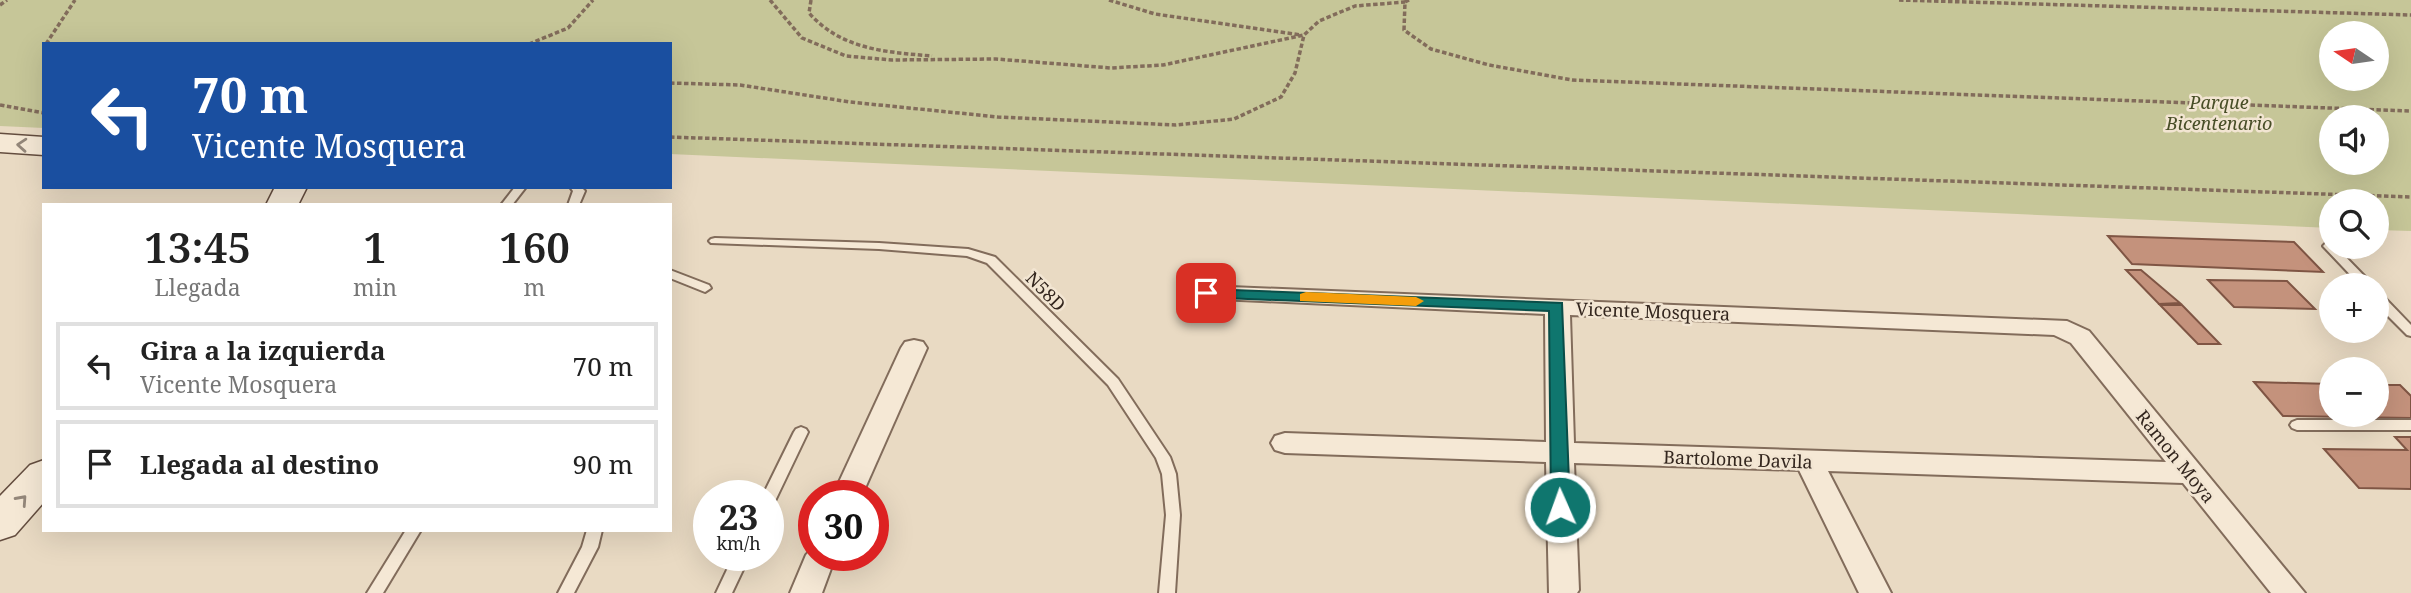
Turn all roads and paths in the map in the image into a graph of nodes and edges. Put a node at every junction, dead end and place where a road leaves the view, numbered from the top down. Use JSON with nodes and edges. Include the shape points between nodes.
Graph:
{"nodes":[{"id":1,"x":7,"y":0,"type":"edge"},
{"id":2,"x":75,"y":0,"type":"edge"},
{"id":3,"x":593,"y":0,"type":"edge"},
{"id":4,"x":770,"y":0,"type":"edge"},
{"id":5,"x":811,"y":0,"type":"edge"},
{"id":6,"x":1109,"y":0,"type":"edge"},
{"id":7,"x":1899,"y":0,"type":"edge"},
{"id":8,"x":1407,"y":1,"type":"edge"},
{"id":9,"x":2075,"y":3,"type":"edge"},
{"id":10,"x":0,"y":5,"type":"edge"},
{"id":11,"x":2411,"y":15,"type":"edge"},
{"id":12,"x":1304,"y":36,"type":"junction"},
{"id":13,"x":47,"y":42,"type":"edge"},
{"id":14,"x":533,"y":42,"type":"edge"},
{"id":15,"x":948,"y":57,"type":"junction"},
{"id":16,"x":672,"y":83,"type":"edge"},
{"id":17,"x":0,"y":105,"type":"edge"},
{"id":18,"x":2411,"y":111,"type":"edge"},
{"id":19,"x":42,"y":113,"type":"edge"},
{"id":20,"x":672,"y":137,"type":"edge"},
{"id":21,"x":0,"y":143,"type":"edge"},
{"id":22,"x":42,"y":146,"type":"edge"},
{"id":23,"x":519,"y":189,"type":"edge"},
{"id":24,"x":2411,"y":197,"type":"edge"},
{"id":25,"x":508,"y":203,"type":"edge"},
{"id":26,"x":715,"y":241,"type":"dead end"},
{"id":27,"x":2342,"y":259,"type":"edge"},
{"id":28,"x":2355,"y":273,"type":"edge"},
{"id":29,"x":672,"y":275,"type":"edge"},
{"id":30,"x":705,"y":288,"type":"dead end"},
{"id":31,"x":1206,"y":293,"type":"dead end"},
{"id":32,"x":1557,"y":307,"type":"junction"},
{"id":33,"x":2389,"y":309,"type":"edge"},
{"id":34,"x":2059,"y":327,"type":"joint"},
{"id":35,"x":2411,"y":332,"type":"edge"},
{"id":36,"x":914,"y":348,"type":"dead end"},
{"id":37,"x":2297,"y":425,"type":"dead end"},
{"id":38,"x":2411,"y":425,"type":"edge"},
{"id":39,"x":802,"y":432,"type":"dead end"},
{"id":40,"x":1285,"y":443,"type":"dead end"},
{"id":41,"x":1558,"y":451,"type":"junction"},
{"id":42,"x":1809,"y":462,"type":"junction"},
{"id":43,"x":2191,"y":473,"type":"junction"},
{"id":44,"x":42,"y":477,"type":"edge"},
{"id":45,"x":778,"y":480,"type":"edge"},
{"id":46,"x":854,"y":480,"type":"edge"},
{"id":47,"x":0,"y":524,"type":"edge"},
{"id":48,"x":413,"y":532,"type":"edge"},
{"id":49,"x":594,"y":532,"type":"edge"},
{"id":50,"x":734,"y":571,"type":"edge"},
{"id":51,"x":815,"y":571,"type":"edge"},
{"id":52,"x":1563,"y":590,"type":"dead end"},
{"id":53,"x":375,"y":593,"type":"edge"},
{"id":54,"x":566,"y":593,"type":"edge"},
{"id":55,"x":724,"y":593,"type":"edge"},
{"id":56,"x":806,"y":593,"type":"edge"},
{"id":57,"x":1167,"y":593,"type":"edge"},
{"id":58,"x":1875,"y":593,"type":"edge"},
{"id":59,"x":2289,"y":593,"type":"edge"}],
"edges":[{"from":1,"to":10,"type":"path"},
{"from":2,"to":13,"type":"path"},
{"from":3,"to":14,"type":"path","via":[[568,28]]},
{"from":4,"to":15,"type":"path","via":[[802,38],[846,56],[892,60]]},
{"from":5,"to":15,"type":"path","via":[[809,13],[821,30],[839,42]]},
{"from":6,"to":12,"type":"path","via":[[1155,14]]},
{"from":7,"to":9,"type":"path"},
{"from":8,"to":12,"type":"path","via":[[1355,6],[1319,21]]},
{"from":8,"to":18,"type":"path","via":[[1404,30],[1431,49],[1572,80]]},
{"from":9,"to":11,"type":"path"},
{"from":12,"to":15,"type":"path","via":[[1163,65]]},
{"from":12,"to":16,"type":"path","via":[[1295,74],[1281,97],[1234,118],[1177,125],[998,117],[740,85]]},
{"from":17,"to":19,"type":"path"},
{"from":20,"to":24,"type":"path"},
{"from":22,"to":21,"type":"street","one_way":true},
{"from":23,"to":25,"type":"lane"},
{"from":26,"to":57,"type":"lane","name":"N58D","via":[[879,246],[968,253],[991,260],[1112,382],[1163,457],[1173,515]]},
{"from":27,"to":28,"type":"lane"},
{"from":29,"to":30,"type":"lane"},
{"from":31,"to":32,"type":"street","name":"Vicente Mosquera"},
{"from":32,"to":34,"type":"street","name":"Vicente Mosquera"},
{"from":32,"to":41,"type":"street"},
{"from":33,"to":35,"type":"lane"},
{"from":34,"to":43,"type":"street","name":"Ramon Moya","via":[[2080,337]]},
{"from":36,"to":46,"type":"street"},
{"from":37,"to":38,"type":"lane"},
{"from":39,"to":45,"type":"lane"},
{"from":40,"to":41,"type":"street","name":"Bartolome Davila"},
{"from":41,"to":42,"type":"street","name":"Bartolome Davila"},
{"from":41,"to":52,"type":"street"},
{"from":42,"to":43,"type":"street","name":"Bartolome Davila"},
{"from":42,"to":58,"type":"street"},
{"from":43,"to":59,"type":"street","name":"Ramon Moya"},
{"from":47,"to":44,"type":"street","one_way":true},
{"from":48,"to":53,"type":"lane"},
{"from":49,"to":54,"type":"lane"},
{"from":50,"to":55,"type":"lane"},
{"from":51,"to":56,"type":"street"}]}
